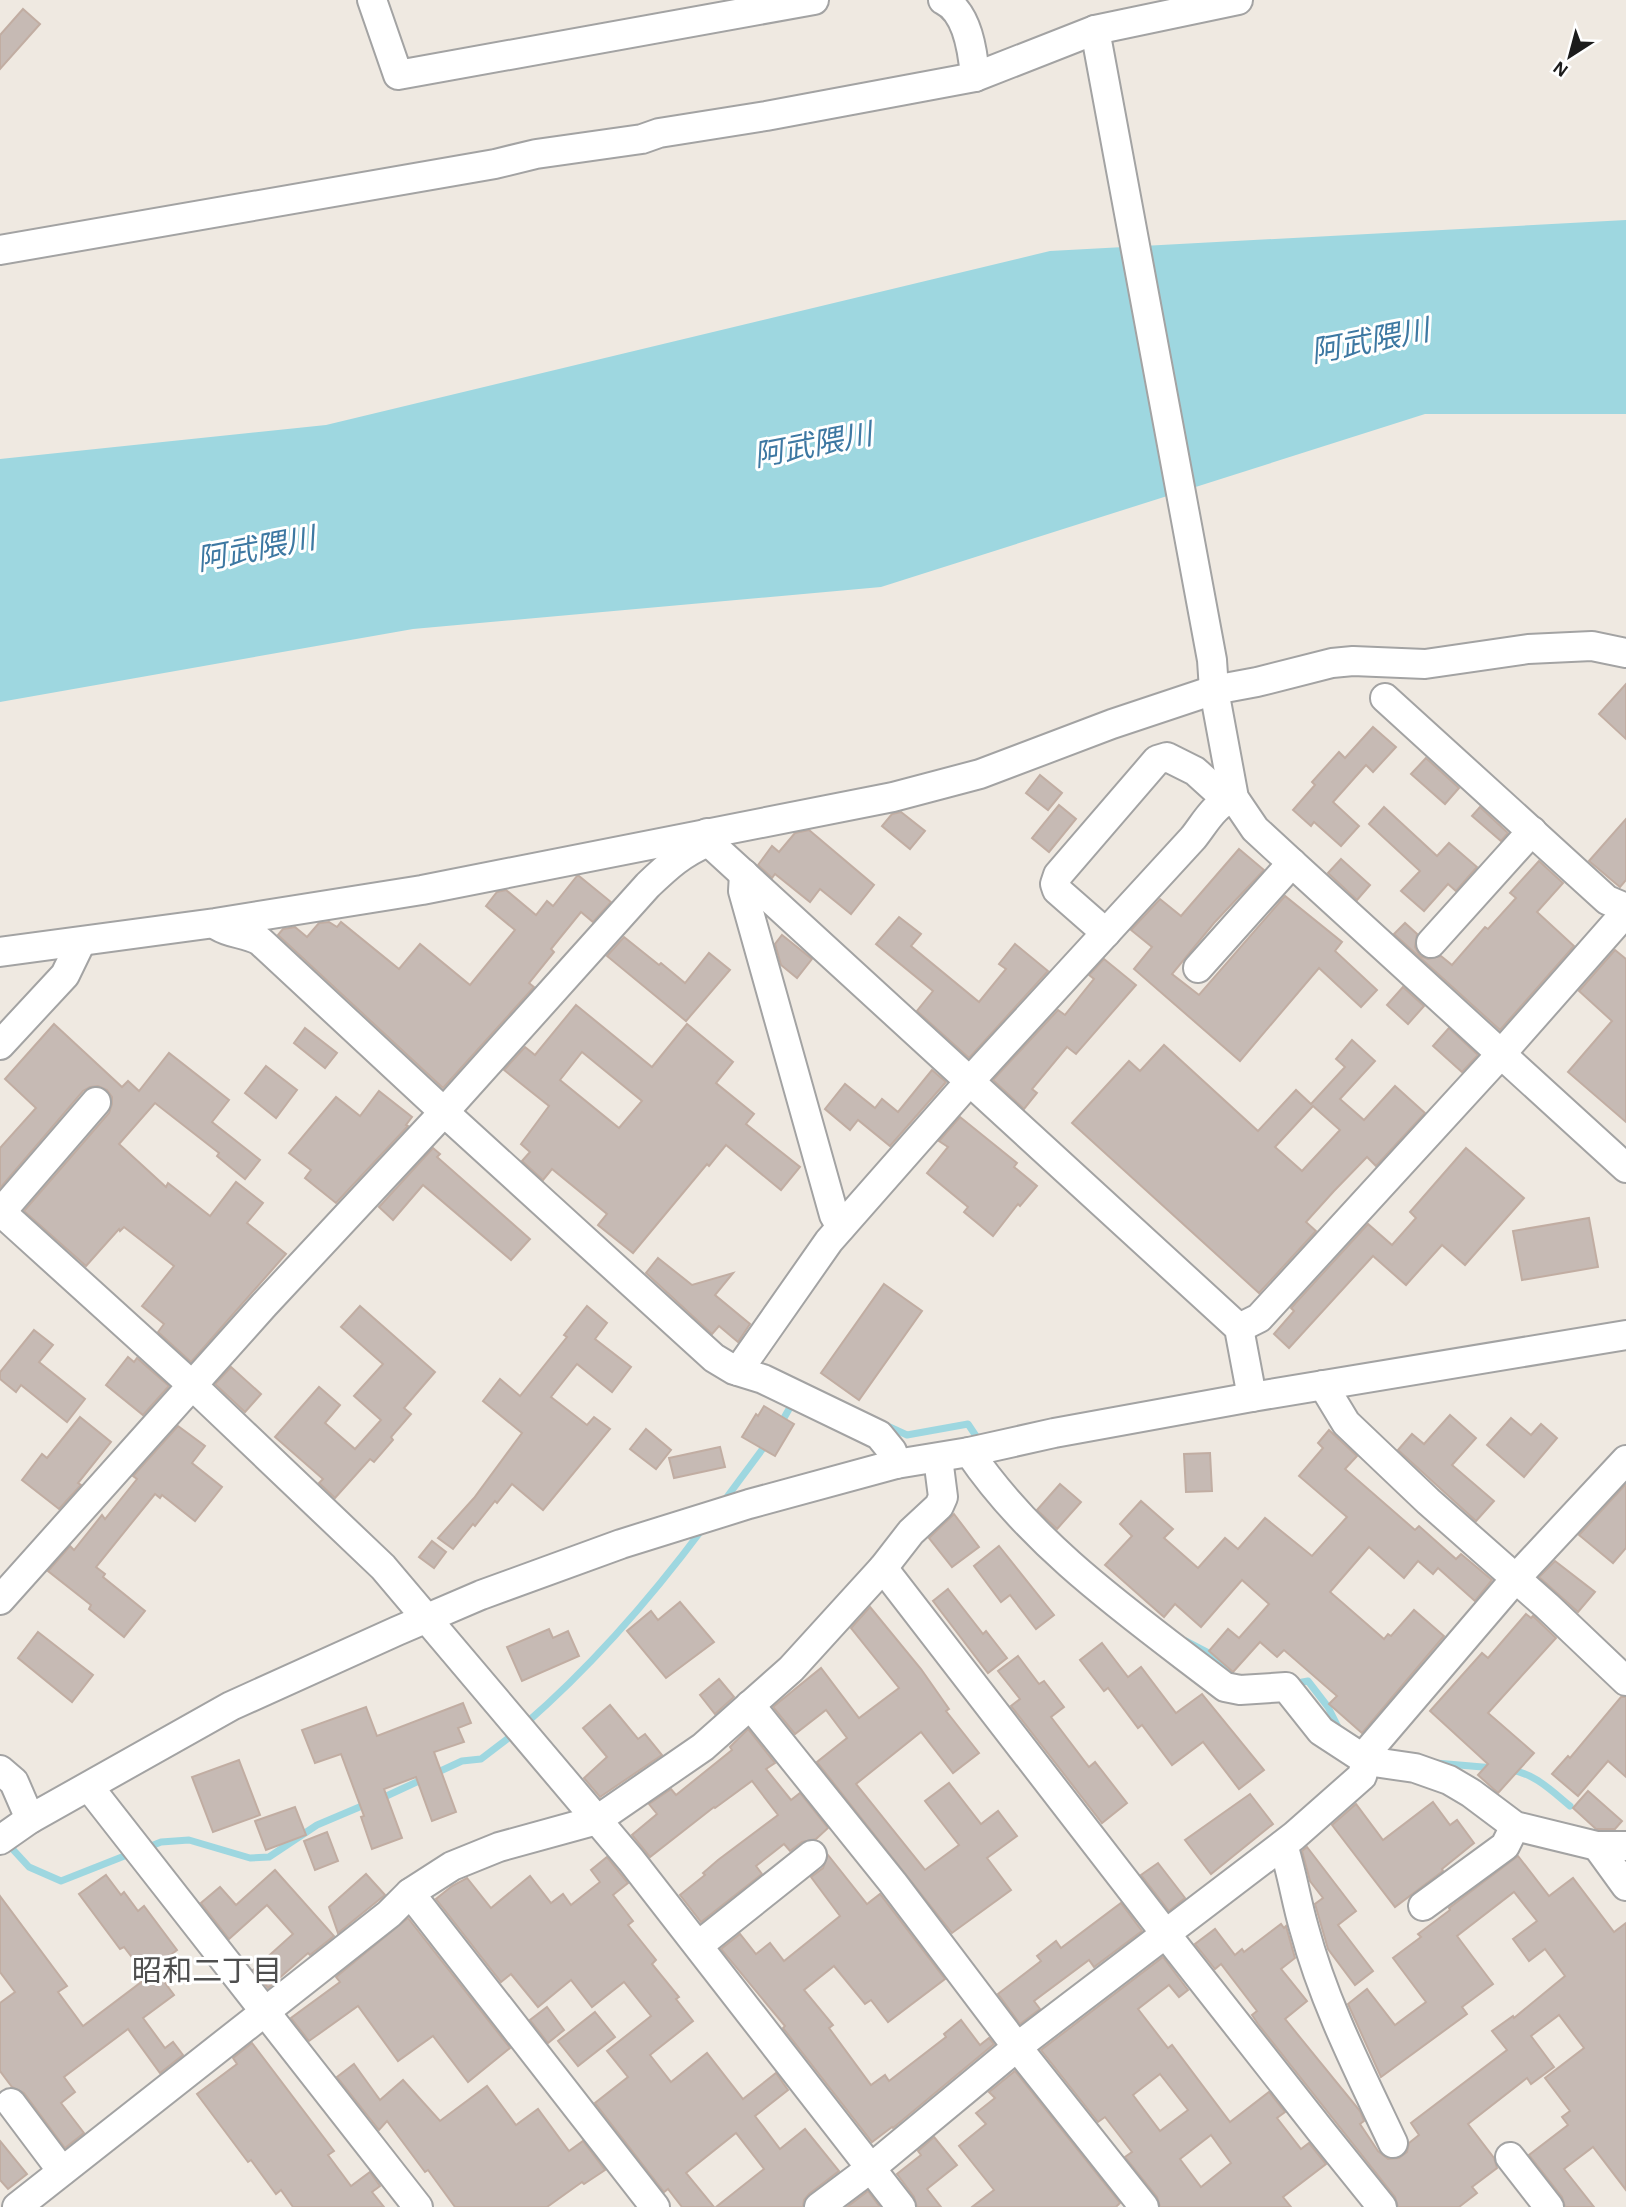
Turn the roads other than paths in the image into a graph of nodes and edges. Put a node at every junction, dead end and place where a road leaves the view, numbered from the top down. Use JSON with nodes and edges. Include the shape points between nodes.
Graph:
{"nodes":[{"id":1,"x":373,"y":0,"type":"edge"},
{"id":2,"x":814,"y":0,"type":"edge"},
{"id":3,"x":943,"y":0,"type":"edge"},
{"id":4,"x":1238,"y":0,"type":"edge"},
{"id":5,"x":1214,"y":3,"type":"edge"},
{"id":6,"x":1097,"y":41,"type":"junction"},
{"id":7,"x":975,"y":77,"type":"junction"},
{"id":8,"x":0,"y":250,"type":"edge"},
{"id":9,"x":1626,"y":653,"type":"edge"},
{"id":10,"x":1214,"y":690,"type":"junction"},
{"id":11,"x":1385,"y":698,"type":"dead end"},
{"id":12,"x":1231,"y":799,"type":"junction"},
{"id":13,"x":1532,"y":831,"type":"junction"},
{"id":14,"x":709,"y":837,"type":"junction"},
{"id":15,"x":1292,"y":863,"type":"junction"},
{"id":16,"x":744,"y":874,"type":"junction"},
{"id":17,"x":1626,"y":910,"type":"edge"},
{"id":18,"x":215,"y":923,"type":"junction"},
{"id":19,"x":1105,"y":933,"type":"junction"},
{"id":20,"x":81,"y":942,"type":"junction"},
{"id":21,"x":1431,"y":943,"type":"dead end"},
{"id":22,"x":0,"y":951,"type":"edge"},
{"id":23,"x":1198,"y":968,"type":"dead end"},
{"id":24,"x":0,"y":1045,"type":"edge"},
{"id":25,"x":1501,"y":1054,"type":"junction"},
{"id":26,"x":969,"y":1082,"type":"junction"},
{"id":27,"x":96,"y":1102,"type":"dead end"},
{"id":28,"x":444,"y":1112,"type":"junction"},
{"id":29,"x":1626,"y":1168,"type":"edge"},
{"id":30,"x":0,"y":1212,"type":"edge"},
{"id":31,"x":841,"y":1227,"type":"junction"},
{"id":32,"x":1239,"y":1328,"type":"junction"},
{"id":33,"x":1626,"y":1335,"type":"edge"},
{"id":34,"x":738,"y":1371,"type":"junction"},
{"id":35,"x":1323,"y":1385,"type":"junction"},
{"id":36,"x":193,"y":1386,"type":"junction"},
{"id":37,"x":1252,"y":1396,"type":"junction"},
{"id":38,"x":969,"y":1452,"type":"junction"},
{"id":39,"x":938,"y":1458,"type":"junction"},
{"id":40,"x":1626,"y":1460,"type":"edge"},
{"id":41,"x":896,"y":1464,"type":"junction"},
{"id":42,"x":883,"y":1568,"type":"junction"},
{"id":43,"x":1516,"y":1578,"type":"junction"},
{"id":44,"x":0,"y":1600,"type":"edge"},
{"id":45,"x":426,"y":1619,"type":"junction"},
{"id":46,"x":1626,"y":1681,"type":"edge"},
{"id":47,"x":750,"y":1705,"type":"junction"},
{"id":48,"x":1367,"y":1761,"type":"junction"},
{"id":49,"x":0,"y":1770,"type":"edge"},
{"id":50,"x":89,"y":1787,"type":"junction"},
{"id":51,"x":0,"y":1803,"type":"edge"},
{"id":52,"x":30,"y":1819,"type":"junction"},
{"id":53,"x":597,"y":1820,"type":"junction"},
{"id":54,"x":1515,"y":1826,"type":"junction"},
{"id":55,"x":0,"y":1840,"type":"edge"},
{"id":56,"x":1283,"y":1845,"type":"junction"},
{"id":57,"x":1597,"y":1846,"type":"junction"},
{"id":58,"x":1626,"y":1846,"type":"edge"},
{"id":59,"x":811,"y":1855,"type":"dead end"},
{"id":60,"x":1626,"y":1886,"type":"edge"},
{"id":61,"x":410,"y":1893,"type":"junction"},
{"id":62,"x":1423,"y":1906,"type":"dead end"},
{"id":63,"x":1165,"y":1933,"type":"junction"},
{"id":64,"x":699,"y":1945,"type":"junction"},
{"id":65,"x":264,"y":2010,"type":"junction"},
{"id":66,"x":1017,"y":2047,"type":"junction"},
{"id":67,"x":11,"y":2103,"type":"dead end"},
{"id":68,"x":1393,"y":2143,"type":"dead end"},
{"id":69,"x":1510,"y":2157,"type":"dead end"},
{"id":70,"x":871,"y":2168,"type":"junction"},
{"id":71,"x":62,"y":2171,"type":"junction"},
{"id":72,"x":17,"y":2207,"type":"edge"},
{"id":73,"x":418,"y":2207,"type":"edge"},
{"id":74,"x":655,"y":2207,"type":"edge"},
{"id":75,"x":819,"y":2207,"type":"edge"},
{"id":76,"x":901,"y":2207,"type":"edge"},
{"id":77,"x":1144,"y":2207,"type":"edge"},
{"id":78,"x":1382,"y":2207,"type":"edge"},
{"id":79,"x":1549,"y":2207,"type":"edge"}],
"edges":[{"from":1,"to":2,"type":"street","via":[[398,75]]},
{"from":3,"to":7,"type":"street","via":[[950,3],[971,37]]},
{"from":4,"to":5,"type":"street"},
{"from":5,"to":6,"type":"street"},
{"from":6,"to":7,"type":"street"},
{"from":6,"to":10,"type":"street"},
{"from":7,"to":8,"type":"street"},
{"from":9,"to":10,"type":"street","via":[[1592,646],[1528,649],[1425,664],[1353,661]]},
{"from":10,"to":12,"type":"street"},
{"from":10,"to":14,"type":"street","via":[[980,774]]},
{"from":11,"to":13,"type":"street"},
{"from":12,"to":15,"type":"street"},
{"from":12,"to":19,"type":"street","via":[[1216,809]]},
{"from":12,"to":19,"type":"street","via":[[1185,765],[1167,757],[1157,760],[1055,884]]},
{"from":13,"to":17,"type":"street","via":[[1607,900]]},
{"from":13,"to":21,"type":"street"},
{"from":14,"to":16,"type":"street"},
{"from":14,"to":18,"type":"street"},
{"from":14,"to":28,"type":"street","via":[[648,885]]},
{"from":15,"to":23,"type":"street"},
{"from":15,"to":25,"type":"street"},
{"from":16,"to":26,"type":"street"},
{"from":16,"to":31,"type":"street","via":[[743,891]]},
{"from":17,"to":25,"type":"street"},
{"from":18,"to":20,"type":"street"},
{"from":18,"to":28,"type":"street","via":[[260,941]]},
{"from":19,"to":26,"type":"street"},
{"from":20,"to":22,"type":"street"},
{"from":20,"to":24,"type":"street","via":[[65,975]]},
{"from":25,"to":29,"type":"street"},
{"from":25,"to":32,"type":"street","via":[[1259,1318]]},
{"from":26,"to":31,"type":"street"},
{"from":26,"to":32,"type":"street"},
{"from":27,"to":30,"type":"street"},
{"from":28,"to":34,"type":"street","via":[[714,1358]]},
{"from":28,"to":36,"type":"street"},
{"from":30,"to":36,"type":"street"},
{"from":31,"to":34,"type":"street"},
{"from":32,"to":37,"type":"street"},
{"from":33,"to":35,"type":"street"},
{"from":34,"to":41,"type":"street","via":[[879,1435]]},
{"from":35,"to":37,"type":"street"},
{"from":35,"to":43,"type":"street","via":[[1346,1423]]},
{"from":36,"to":44,"type":"street"},
{"from":36,"to":45,"type":"street","via":[[383,1567]]},
{"from":37,"to":38,"type":"street"},
{"from":38,"to":39,"type":"street"},
{"from":38,"to":48,"type":"street","via":[[1005,1501],[1111,1599],[1225,1687],[1286,1687],[1321,1731]]},
{"from":39,"to":41,"type":"street"},
{"from":39,"to":42,"type":"street","via":[[943,1497]]},
{"from":40,"to":43,"type":"street"},
{"from":41,"to":45,"type":"street","via":[[621,1544]]},
{"from":42,"to":47,"type":"street","via":[[791,1669]]},
{"from":42,"to":63,"type":"street"},
{"from":43,"to":46,"type":"street"},
{"from":43,"to":48,"type":"street","via":[[1369,1750]]},
{"from":45,"to":50,"type":"street","via":[[231,1706]]},
{"from":45,"to":53,"type":"street"},
{"from":47,"to":53,"type":"street","via":[[703,1747]]},
{"from":47,"to":66,"type":"street"},
{"from":48,"to":54,"type":"street","via":[[1415,1768],[1448,1780]]},
{"from":48,"to":56,"type":"street","via":[[1362,1776]]},
{"from":49,"to":52,"type":"street","via":[[14,1783]]},
{"from":50,"to":52,"type":"street"},
{"from":50,"to":65,"type":"street"},
{"from":51,"to":52,"type":"street"},
{"from":52,"to":55,"type":"street"},
{"from":53,"to":61,"type":"street","via":[[499,1847],[452,1866]]},
{"from":53,"to":64,"type":"street"},
{"from":54,"to":57,"type":"street"},
{"from":54,"to":62,"type":"street","via":[[1505,1846]]},
{"from":56,"to":63,"type":"street"},
{"from":56,"to":68,"type":"street","via":[[1316,1966]]},
{"from":57,"to":58,"type":"street"},
{"from":57,"to":60,"type":"street"},
{"from":59,"to":64,"type":"street"},
{"from":61,"to":65,"type":"street"},
{"from":61,"to":74,"type":"street"},
{"from":63,"to":66,"type":"street"},
{"from":63,"to":78,"type":"street"},
{"from":64,"to":70,"type":"street"},
{"from":65,"to":71,"type":"street"},
{"from":65,"to":73,"type":"street"},
{"from":66,"to":70,"type":"street"},
{"from":66,"to":77,"type":"street"},
{"from":67,"to":71,"type":"street"},
{"from":69,"to":79,"type":"street"},
{"from":70,"to":75,"type":"street"},
{"from":70,"to":76,"type":"street"},
{"from":71,"to":72,"type":"street"}]}
